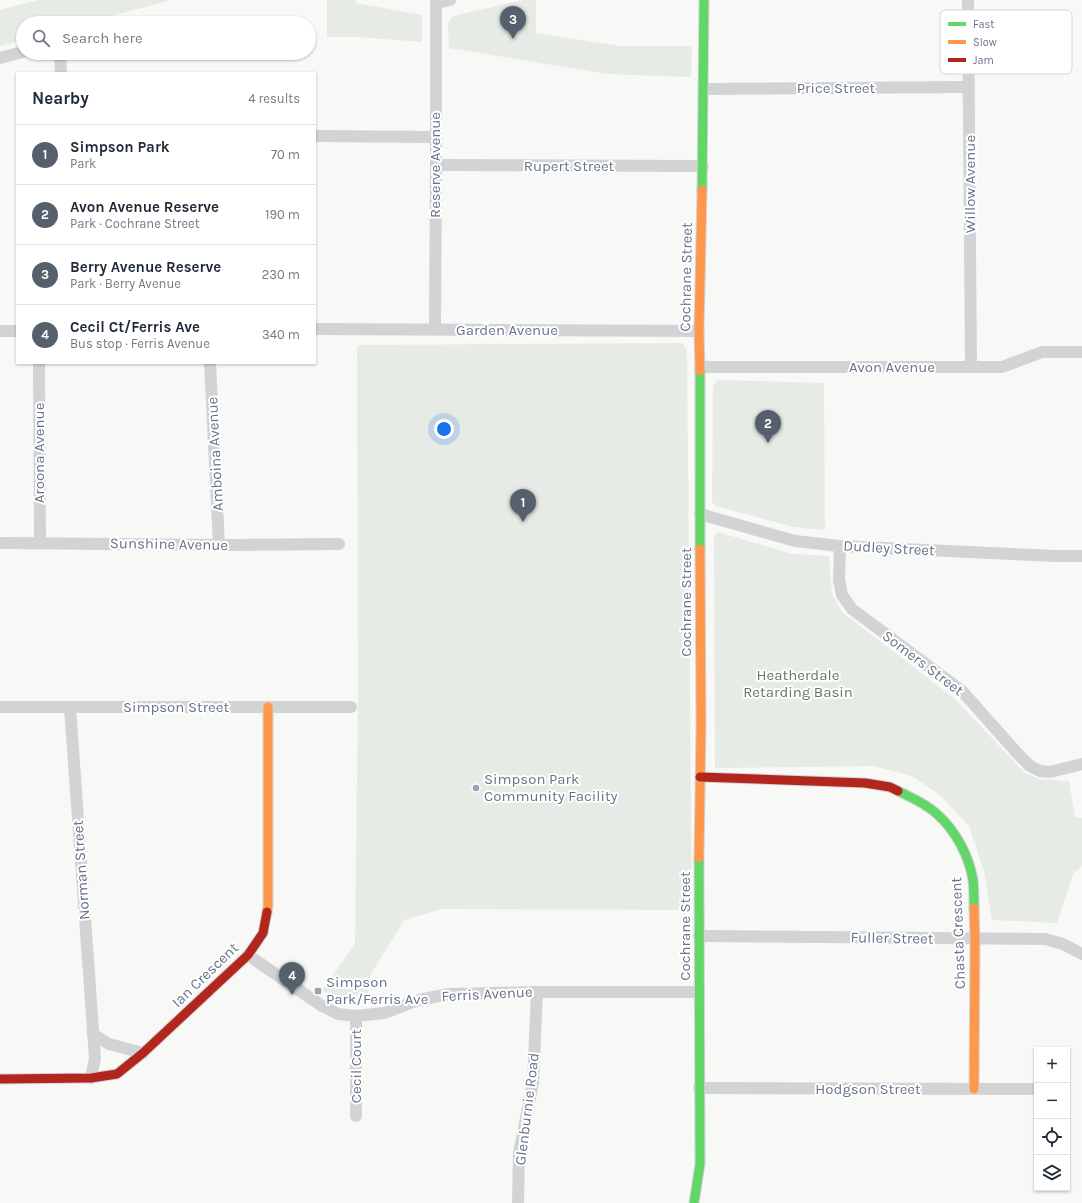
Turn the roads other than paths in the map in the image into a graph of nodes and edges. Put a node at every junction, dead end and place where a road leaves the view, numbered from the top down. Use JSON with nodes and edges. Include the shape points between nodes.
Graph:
{"nodes":[{"id":1,"x":450,"y":0,"type":"edge"},
{"id":2,"x":704,"y":0,"type":"edge"},
{"id":3,"x":968,"y":0,"type":"edge"},
{"id":4,"x":436,"y":2,"type":"edge"},
{"id":5,"x":968,"y":10,"type":"edge"},
{"id":6,"x":16,"y":54,"type":"edge"},
{"id":7,"x":0,"y":58,"type":"edge"},
{"id":8,"x":61,"y":60,"type":"edge"},
{"id":9,"x":62,"y":72,"type":"edge"},
{"id":10,"x":969,"y":74,"type":"edge"},
{"id":11,"x":969,"y":86,"type":"junction"},
{"id":12,"x":704,"y":89,"type":"junction"},
{"id":13,"x":316,"y":136,"type":"edge"},
{"id":14,"x":435,"y":137,"type":"junction"},
{"id":15,"x":436,"y":165,"type":"junction"},
{"id":16,"x":703,"y":166,"type":"junction"},
{"id":17,"x":316,"y":329,"type":"edge"},
{"id":18,"x":434,"y":330,"type":"junction"},
{"id":19,"x":0,"y":331,"type":"edge"},
{"id":20,"x":16,"y":331,"type":"edge"},
{"id":21,"x":699,"y":331,"type":"junction"},
{"id":22,"x":1082,"y":352,"type":"edge"},
{"id":23,"x":39,"y":364,"type":"edge"},
{"id":24,"x":210,"y":364,"type":"edge"},
{"id":25,"x":700,"y":368,"type":"junction"},
{"id":26,"x":971,"y":368,"type":"junction"},
{"id":27,"x":700,"y":514,"type":"junction"},
{"id":28,"x":0,"y":543,"type":"edge"},
{"id":29,"x":40,"y":543,"type":"junction"},
{"id":30,"x":339,"y":544,"type":"dead end"},
{"id":31,"x":219,"y":545,"type":"junction"},
{"id":32,"x":840,"y":546,"type":"junction"},
{"id":33,"x":1082,"y":556,"type":"edge"},
{"id":34,"x":0,"y":707,"type":"edge"},
{"id":35,"x":70,"y":707,"type":"junction"},
{"id":36,"x":268,"y":707,"type":"junction"},
{"id":37,"x":351,"y":707,"type":"dead end"},
{"id":38,"x":1082,"y":764,"type":"edge"},
{"id":39,"x":700,"y":777,"type":"junction"},
{"id":40,"x":699,"y":936,"type":"junction"},
{"id":41,"x":975,"y":939,"type":"junction"},
{"id":42,"x":1082,"y":954,"type":"edge"},
{"id":43,"x":248,"y":955,"type":"junction"},
{"id":44,"x":537,"y":992,"type":"junction"},
{"id":45,"x":699,"y":992,"type":"junction"},
{"id":46,"x":356,"y":1016,"type":"junction"},
{"id":47,"x":93,"y":1034,"type":"junction"},
{"id":48,"x":143,"y":1053,"type":"junction"},
{"id":49,"x":91,"y":1078,"type":"junction"},
{"id":50,"x":0,"y":1079,"type":"edge"},
{"id":51,"x":699,"y":1088,"type":"junction"},
{"id":52,"x":974,"y":1089,"type":"junction"},
{"id":53,"x":1034,"y":1089,"type":"edge"},
{"id":54,"x":356,"y":1116,"type":"dead end"},
{"id":55,"x":518,"y":1203,"type":"edge"},
{"id":56,"x":694,"y":1203,"type":"edge"}],
"edges":[{"from":1,"to":4,"type":"street"},
{"from":2,"to":12,"type":"street","name":"Cochrane Street"},
{"from":3,"to":5,"type":"street","name":"Willow Avenue"},
{"from":4,"to":14,"type":"street","name":"Reserve Avenue"},
{"from":6,"to":7,"type":"street"},
{"from":8,"to":9,"type":"street"},
{"from":10,"to":11,"type":"street","name":"Willow Avenue"},
{"from":11,"to":12,"type":"street","name":"Price Street"},
{"from":11,"to":26,"type":"street","name":"Willow Avenue"},
{"from":12,"to":16,"type":"street","name":"Cochrane Street"},
{"from":13,"to":14,"type":"street"},
{"from":14,"to":15,"type":"street","name":"Reserve Avenue"},
{"from":15,"to":16,"type":"street","name":"Rupert Street"},
{"from":15,"to":18,"type":"street","name":"Reserve Avenue"},
{"from":16,"to":21,"type":"street","name":"Cochrane Street"},
{"from":17,"to":18,"type":"street","name":"Garden Avenue"},
{"from":18,"to":21,"type":"street","name":"Garden Avenue"},
{"from":19,"to":20,"type":"street"},
{"from":21,"to":25,"type":"street","name":"Cochrane Street"},
{"from":22,"to":26,"type":"street","name":"Avon Avenue","via":[[1042,352],[1002,368]]},
{"from":23,"to":29,"type":"street","name":"Aroona Avenue"},
{"from":24,"to":31,"type":"street","name":"Amboina Avenue"},
{"from":25,"to":26,"type":"street","name":"Avon Avenue"},
{"from":25,"to":27,"type":"street","name":"Cochrane Street"},
{"from":27,"to":32,"type":"street","name":"Dudley Street","via":[[795,541]]},
{"from":27,"to":39,"type":"street","name":"Cochrane Street"},
{"from":28,"to":29,"type":"street","name":"Sunshine Avenue"},
{"from":29,"to":31,"type":"street","name":"Sunshine Avenue"},
{"from":30,"to":31,"type":"street","name":"Sunshine Avenue"},
{"from":32,"to":33,"type":"street","name":"Dudley Street"},
{"from":32,"to":38,"type":"street","name":"Somers Street","via":[[839,580],[842,595],[852,609],[962,691],[1030,766],[1050,772]]},
{"from":34,"to":35,"type":"street","name":"Simpson Street"},
{"from":35,"to":36,"type":"street","name":"Simpson Street"},
{"from":35,"to":47,"type":"street","name":"Norman Street"},
{"from":36,"to":37,"type":"street","name":"Simpson Street"},
{"from":36,"to":43,"type":"street","name":"Ian Crescent","via":[[268,906],[263,933]]},
{"from":39,"to":40,"type":"street","name":"Cochrane Street"},
{"from":39,"to":41,"type":"street","name":"Chasta Crescent","via":[[865,783],[890,787],[914,798],[937,814],[955,835],[967,858],[973,881]]},
{"from":40,"to":41,"type":"street","name":"Fuller Street"},
{"from":40,"to":45,"type":"street","name":"Cochrane Street"},
{"from":41,"to":42,"type":"street","name":"Fuller Street","via":[[1045,939],[1063,944]]},
{"from":41,"to":52,"type":"street","name":"Chasta Crescent"},
{"from":43,"to":46,"type":"street","name":"Ferris Avenue","via":[[322,1006],[338,1014]]},
{"from":43,"to":48,"type":"street","name":"Ian Crescent"},
{"from":44,"to":45,"type":"street","name":"Ferris Avenue"},
{"from":44,"to":46,"type":"street","name":"Ferris Avenue","via":[[449,994],[419,1000],[384,1013]]},
{"from":44,"to":55,"type":"street","name":"Glenburnie Road","via":[[533,1083],[520,1153]]},
{"from":45,"to":51,"type":"street","name":"Cochrane Street"},
{"from":46,"to":54,"type":"street","name":"Cecil Court"},
{"from":47,"to":48,"type":"street","via":[[109,1044]]},
{"from":47,"to":49,"type":"street","name":"Norman Street","via":[[95,1058]]},
{"from":48,"to":49,"type":"street","name":"Ian Crescent","via":[[117,1074]]},
{"from":49,"to":50,"type":"street","name":"Ian Crescent"},
{"from":51,"to":52,"type":"street","name":"Hodgson Street"},
{"from":51,"to":56,"type":"street","name":"Cochrane Street","via":[[700,1164]]},
{"from":52,"to":53,"type":"street","name":"Hodgson Street"}]}
